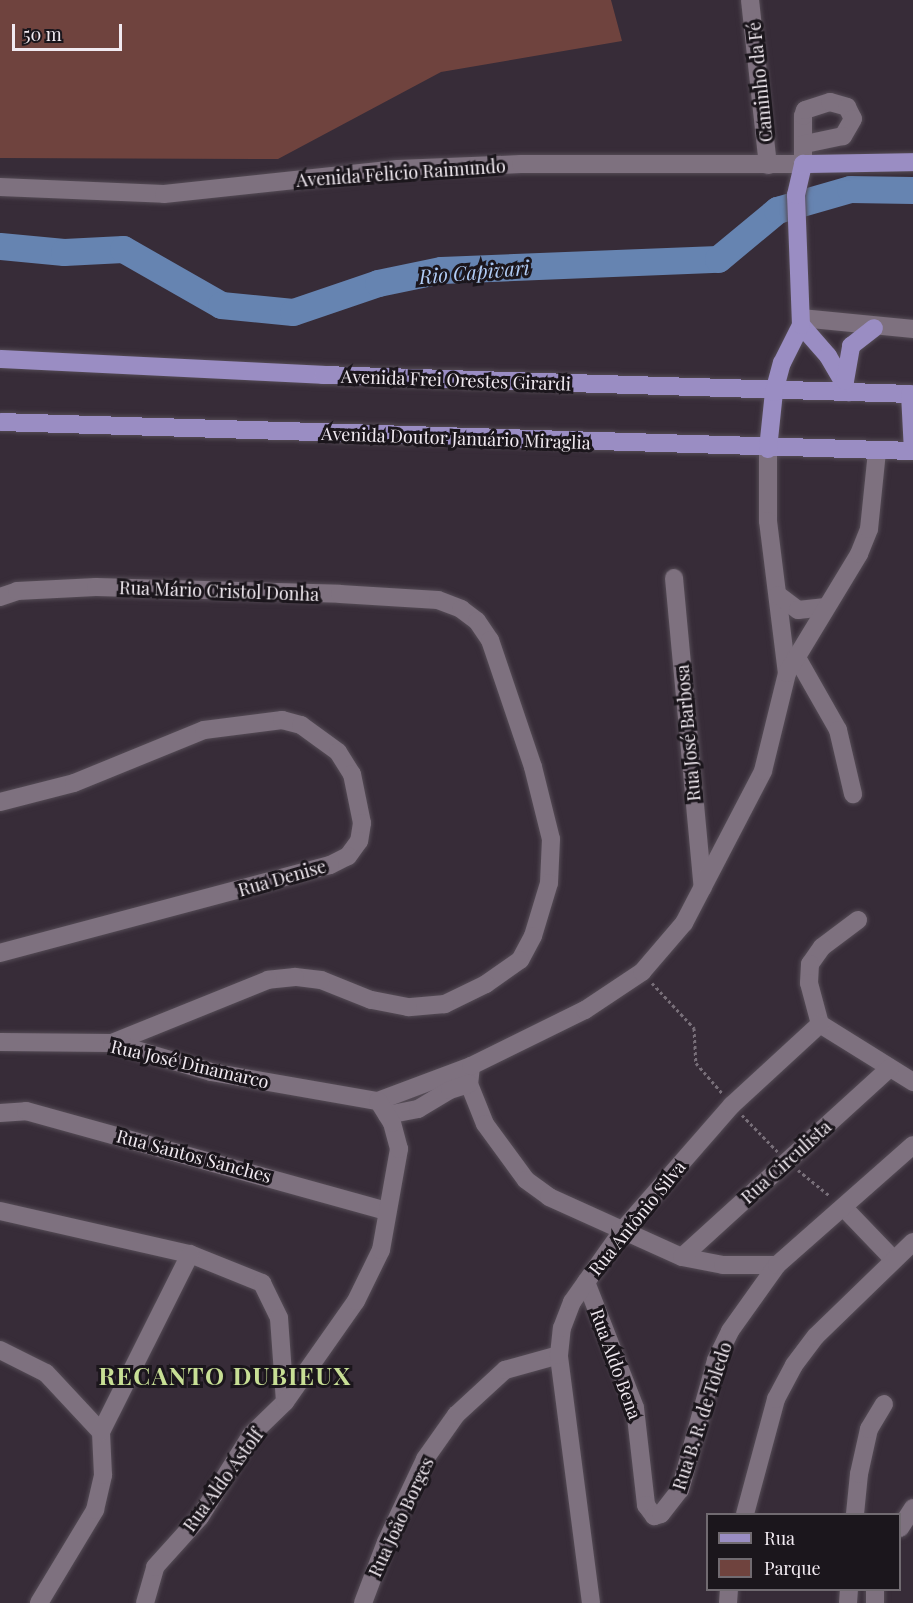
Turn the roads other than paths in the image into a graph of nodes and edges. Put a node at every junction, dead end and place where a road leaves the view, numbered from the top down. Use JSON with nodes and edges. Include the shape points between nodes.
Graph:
{"nodes":[{"id":1,"x":750,"y":0,"type":"edge"},
{"id":2,"x":804,"y":144,"type":"dead end"},
{"id":3,"x":912,"y":162,"type":"edge"},
{"id":4,"x":803,"y":164,"type":"junction"},
{"id":5,"x":768,"y":165,"type":"junction"},
{"id":6,"x":0,"y":187,"type":"edge"},
{"id":7,"x":801,"y":322,"type":"junction"},
{"id":8,"x":874,"y":328,"type":"junction"},
{"id":9,"x":913,"y":329,"type":"edge"},
{"id":10,"x":0,"y":359,"type":"edge"},
{"id":11,"x":847,"y":386,"type":"junction"},
{"id":12,"x":774,"y":392,"type":"junction"},
{"id":13,"x":911,"y":394,"type":"edge"},
{"id":14,"x":0,"y":422,"type":"edge"},
{"id":15,"x":768,"y":449,"type":"junction"},
{"id":16,"x":877,"y":451,"type":"junction"},
{"id":17,"x":913,"y":451,"type":"edge"},
{"id":18,"x":674,"y":578,"type":"dead end"},
{"id":19,"x":778,"y":595,"type":"junction"},
{"id":20,"x":0,"y":597,"type":"edge"},
{"id":21,"x":826,"y":607,"type":"junction"},
{"id":22,"x":796,"y":656,"type":"junction"},
{"id":23,"x":787,"y":673,"type":"junction"},
{"id":24,"x":853,"y":794,"type":"dead end"},
{"id":25,"x":0,"y":802,"type":"edge"},
{"id":26,"x":703,"y":888,"type":"junction"},
{"id":27,"x":858,"y":920,"type":"dead end"},
{"id":28,"x":0,"y":953,"type":"edge"},
{"id":29,"x":820,"y":1024,"type":"junction"},
{"id":30,"x":0,"y":1042,"type":"edge"},
{"id":31,"x":112,"y":1043,"type":"junction"},
{"id":32,"x":890,"y":1068,"type":"junction"},
{"id":33,"x":470,"y":1075,"type":"junction"},
{"id":34,"x":913,"y":1082,"type":"edge"},
{"id":35,"x":383,"y":1108,"type":"junction"},
{"id":36,"x":418,"y":1109,"type":"junction"},
{"id":37,"x":0,"y":1113,"type":"edge"},
{"id":38,"x":913,"y":1145,"type":"edge"},
{"id":39,"x":399,"y":1149,"type":"junction"},
{"id":40,"x":845,"y":1209,"type":"junction"},
{"id":41,"x":0,"y":1211,"type":"edge"},
{"id":42,"x":387,"y":1211,"type":"junction"},
{"id":43,"x":622,"y":1231,"type":"junction"},
{"id":44,"x":913,"y":1242,"type":"edge"},
{"id":45,"x":190,"y":1254,"type":"junction"},
{"id":46,"x":682,"y":1257,"type":"junction"},
{"id":47,"x":893,"y":1259,"type":"junction"},
{"id":48,"x":777,"y":1265,"type":"junction"},
{"id":49,"x":585,"y":1282,"type":"junction"},
{"id":50,"x":0,"y":1350,"type":"edge"},
{"id":51,"x":559,"y":1355,"type":"junction"},
{"id":52,"x":285,"y":1402,"type":"junction"},
{"id":53,"x":884,"y":1404,"type":"dead end"},
{"id":54,"x":101,"y":1432,"type":"junction"},
{"id":55,"x":913,"y":1508,"type":"edge"},
{"id":56,"x":746,"y":1513,"type":"edge"},
{"id":57,"x":855,"y":1513,"type":"edge"},
{"id":58,"x":654,"y":1516,"type":"joint"},
{"id":59,"x":901,"y":1526,"type":"edge"},
{"id":60,"x":39,"y":1603,"type":"edge"},
{"id":61,"x":145,"y":1603,"type":"edge"},
{"id":62,"x":363,"y":1603,"type":"edge"},
{"id":63,"x":591,"y":1603,"type":"edge"}],
"edges":[{"from":1,"to":5,"type":"street","name":"Caminho da Fé"},
{"from":2,"to":4,"type":"street"},
{"from":3,"to":4,"type":"main road"},
{"from":4,"to":5,"type":"street","name":"Avenida Felicio Raimundo"},
{"from":4,"to":7,"type":"main road","via":[[796,195]]},
{"from":5,"to":6,"type":"street","name":"Avenida Felicio Raimundo","via":[[521,164],[398,169],[164,194]]},
{"from":7,"to":8,"type":"street"},
{"from":7,"to":11,"type":"main road"},
{"from":7,"to":12,"type":"main road"},
{"from":8,"to":9,"type":"street"},
{"from":8,"to":11,"type":"main road","via":[[851,346]]},
{"from":10,"to":12,"type":"main road","name":"Avenida Frei Orestes Girardi"},
{"from":11,"to":12,"type":"main road","name":"Avenida Frei Orestes Girardi"},
{"from":11,"to":13,"type":"main road","name":"Avenida Frei Orestes Girardi"},
{"from":12,"to":15,"type":"main road"},
{"from":13,"to":17,"type":"main road"},
{"from":14,"to":15,"type":"main road","name":"Avenida Doutor Januário Miraglia"},
{"from":15,"to":16,"type":"main road","name":"Avenida Doutor Januário Miraglia"},
{"from":15,"to":19,"type":"street","via":[[768,521]]},
{"from":16,"to":17,"type":"main road","name":"Avenida Doutor Januário Miraglia"},
{"from":16,"to":21,"type":"street","via":[[869,529],[859,554]]},
{"from":18,"to":26,"type":"street","name":"Rua José Barbosa"},
{"from":19,"to":21,"type":"street","via":[[798,609]]},
{"from":19,"to":23,"type":"street"},
{"from":20,"to":31,"type":"street","name":"Rua Mário Cristol Donha","via":[[16,591],[59,587],[438,600],[477,621],[490,640],[533,767],[551,839],[549,884],[533,936],[520,960],[486,984],[445,1004],[408,1007],[371,1000],[321,980],[295,976],[268,980]]},
{"from":21,"to":22,"type":"street"},
{"from":22,"to":23,"type":"street"},
{"from":22,"to":24,"type":"street","via":[[838,730]]},
{"from":23,"to":26,"type":"street","via":[[763,771]]},
{"from":25,"to":28,"type":"street","name":"Rua Denise","via":[[74,783],[204,730],[282,720],[301,725],[338,752],[352,774],[362,824],[359,841],[348,856],[330,865]]},
{"from":26,"to":33,"type":"street","via":[[684,923],[642,972],[585,1010]]},
{"from":27,"to":29,"type":"street","via":[[814,955],[809,983]]},
{"from":29,"to":32,"type":"street"},
{"from":29,"to":43,"type":"street","name":"Rua Antônio Silva","via":[[732,1105]]},
{"from":30,"to":31,"type":"street","name":"Rua José Dinamarco"},
{"from":31,"to":35,"type":"street","name":"Rua José Dinamarco","via":[[211,1072]]},
{"from":32,"to":34,"type":"street"},
{"from":32,"to":46,"type":"street","name":"Rua Circulista"},
{"from":33,"to":35,"type":"street"},
{"from":33,"to":36,"type":"street"},
{"from":33,"to":43,"type":"street","via":[[485,1124],[526,1180],[549,1197]]},
{"from":35,"to":36,"type":"street"},
{"from":35,"to":39,"type":"street","name":"Rua Aldo Astolf","via":[[397,1134]]},
{"from":36,"to":39,"type":"street"},
{"from":37,"to":42,"type":"street","name":"Rua Santos Sanches","via":[[26,1112]]},
{"from":38,"to":40,"type":"street","name":"Rua B. R. de Toledo"},
{"from":39,"to":42,"type":"street","name":"Rua Aldo Astolf"},
{"from":40,"to":47,"type":"street"},
{"from":40,"to":48,"type":"street","name":"Rua B. R. de Toledo"},
{"from":41,"to":45,"type":"street"},
{"from":42,"to":52,"type":"street","name":"Rua Aldo Astolf","via":[[381,1250],[356,1301]]},
{"from":43,"to":46,"type":"street"},
{"from":43,"to":49,"type":"street","name":"Rua Antônio Silva"},
{"from":44,"to":47,"type":"street"},
{"from":45,"to":52,"type":"street","via":[[262,1283],[279,1318]]},
{"from":45,"to":54,"type":"street"},
{"from":46,"to":48,"type":"street","via":[[723,1265]]},
{"from":47,"to":56,"type":"street","via":[[816,1336],[794,1365],[769,1419]]},
{"from":48,"to":58,"type":"street","name":"Rua B. R. de Toledo","via":[[730,1331],[716,1360],[680,1490],[668,1508]]},
{"from":49,"to":51,"type":"street","name":"Rua Antônio Silva","via":[[562,1328]]},
{"from":49,"to":58,"type":"street","name":"Rua Aldo Bena","via":[[635,1408],[646,1505]]},
{"from":50,"to":54,"type":"street","via":[[46,1373]]},
{"from":51,"to":62,"type":"street","name":"Rua João Borges","via":[[505,1370],[456,1415],[425,1459]]},
{"from":51,"to":63,"type":"street","name":"Rua Antônio Silva"},
{"from":52,"to":61,"type":"street","name":"Rua Aldo Astolf","via":[[251,1435],[200,1517],[155,1567]]},
{"from":53,"to":57,"type":"street","via":[[869,1429],[858,1474]]},
{"from":54,"to":60,"type":"street","via":[[104,1475],[98,1502]]},
{"from":55,"to":59,"type":"street"}]}
